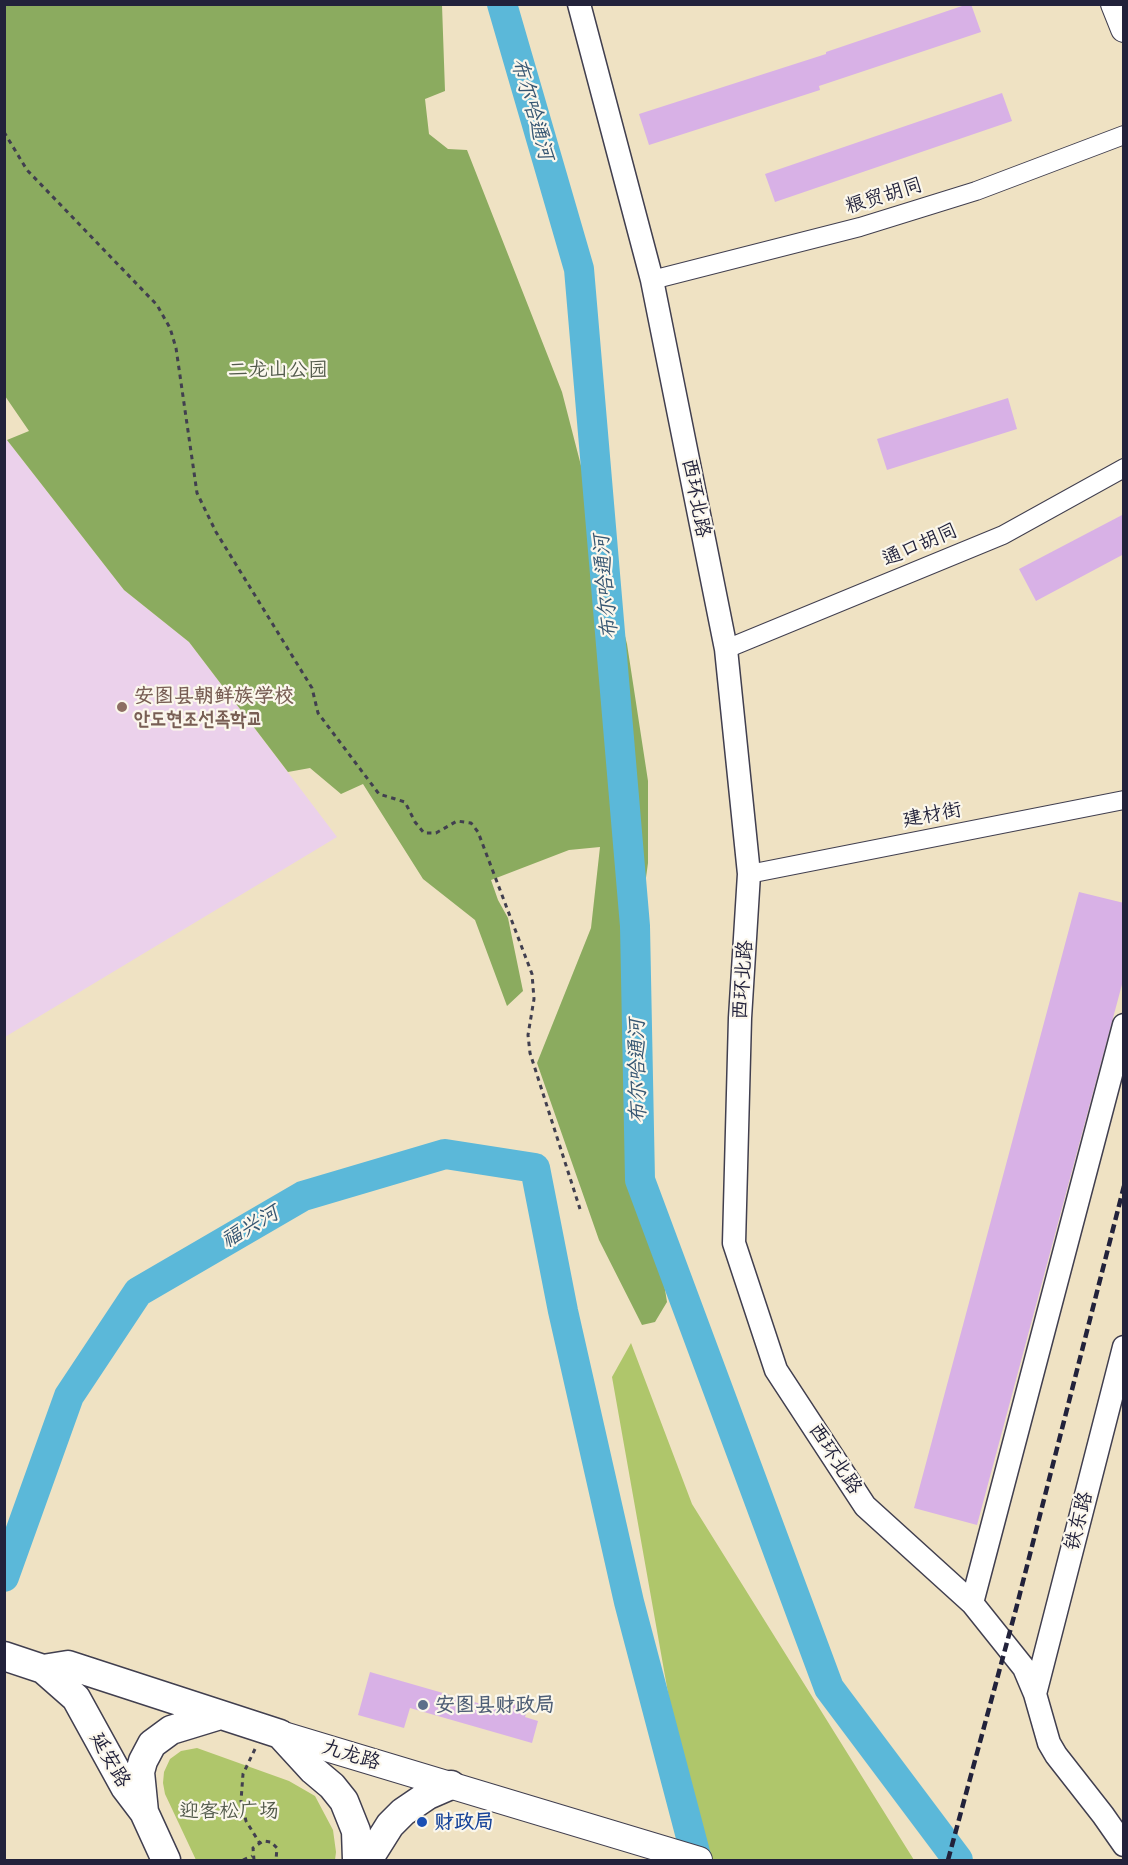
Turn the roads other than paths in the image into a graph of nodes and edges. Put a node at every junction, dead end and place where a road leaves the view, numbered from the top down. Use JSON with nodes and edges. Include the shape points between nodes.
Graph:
{"nodes":[{"id":1,"x":579,"y":4,"type":"edge"},
{"id":2,"x":1114,"y":4,"type":"edge"},
{"id":3,"x":1124,"y":29,"type":"edge"},
{"id":4,"x":1124,"y":135,"type":"edge"},
{"id":5,"x":652,"y":280,"type":"junction"},
{"id":6,"x":1124,"y":468,"type":"edge"},
{"id":7,"x":726,"y":649,"type":"junction"},
{"id":8,"x":1124,"y":800,"type":"edge"},
{"id":9,"x":749,"y":874,"type":"junction"},
{"id":10,"x":1124,"y":1025,"type":"edge"},
{"id":11,"x":1124,"y":1347,"type":"edge"},
{"id":12,"x":972,"y":1603,"type":"junction"},
{"id":13,"x":5,"y":1656,"type":"edge"},
{"id":14,"x":43,"y":1669,"type":"junction"},
{"id":15,"x":1035,"y":1694,"type":"junction"},
{"id":16,"x":220,"y":1715,"type":"junction"},
{"id":17,"x":273,"y":1731,"type":"junction"},
{"id":18,"x":451,"y":1785,"type":"junction"},
{"id":19,"x":144,"y":1812,"type":"junction"},
{"id":20,"x":1124,"y":1845,"type":"edge"},
{"id":21,"x":166,"y":1860,"type":"edge"},
{"id":22,"x":357,"y":1860,"type":"edge"},
{"id":23,"x":368,"y":1860,"type":"edge"},
{"id":24,"x":699,"y":1860,"type":"edge"}],
"edges":[{"from":1,"to":5,"type":"street","name":"西环北路"},
{"from":2,"to":3,"type":"main road"},
{"from":4,"to":5,"type":"street","name":"粮贸胡同","via":[[976,191],[860,227]]},
{"from":5,"to":7,"type":"street","name":"西环北路"},
{"from":6,"to":7,"type":"street","name":"通口胡同","via":[[1003,535]]},
{"from":7,"to":9,"type":"street","name":"西环北路"},
{"from":8,"to":9,"type":"street","name":"建材街"},
{"from":9,"to":12,"type":"street","name":"西环北路","via":[[734,1243],[776,1370],[859,1496]]},
{"from":10,"to":12,"type":"street"},
{"from":11,"to":15,"type":"street","name":"铁东路"},
{"from":12,"to":15,"type":"street","name":"西环北路","via":[[1024,1668]]},
{"from":13,"to":14,"type":"highway","name":"九龙路"},
{"from":14,"to":16,"type":"highway","name":"九龙路","via":[[68,1665]]},
{"from":14,"to":19,"type":"highway","name":"延安路","via":[[76,1698],[124,1787]]},
{"from":15,"to":20,"type":"street","name":"西环北路","via":[[1056,1755]]},
{"from":16,"to":17,"type":"highway","name":"九龙路"},
{"from":16,"to":19,"type":"highway","via":[[171,1730],[152,1744],[140,1772]]},
{"from":17,"to":18,"type":"main road","name":"九龙路"},
{"from":17,"to":22,"type":"highway","via":[[344,1801],[356,1831]]},
{"from":18,"to":23,"type":"highway","via":[[402,1812]]},
{"from":18,"to":24,"type":"main road","name":"九龙路"},
{"from":19,"to":21,"type":"highway","name":"延安路"}]}
